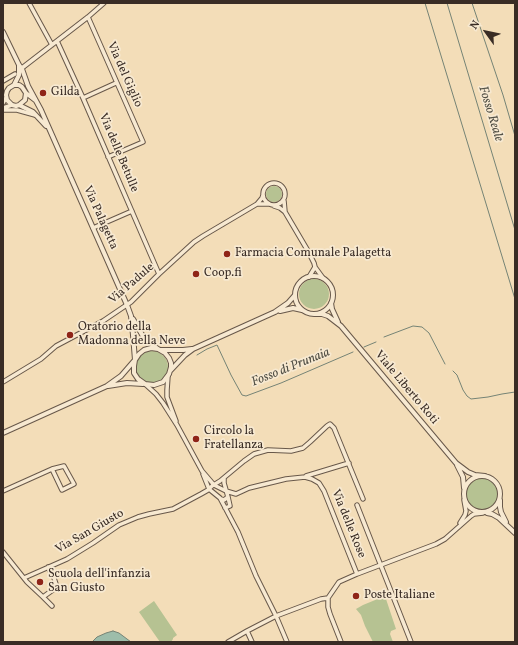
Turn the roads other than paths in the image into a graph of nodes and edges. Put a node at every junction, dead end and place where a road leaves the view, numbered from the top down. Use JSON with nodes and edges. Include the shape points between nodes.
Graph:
{"nodes":[{"id":1,"x":29,"y":3,"type":"edge"},
{"id":2,"x":104,"y":3,"type":"edge"},
{"id":3,"x":88,"y":17,"type":"junction"},
{"id":4,"x":3,"y":32,"type":"edge"},
{"id":5,"x":57,"y":41,"type":"junction"},
{"id":6,"x":52,"y":45,"type":"junction"},
{"id":7,"x":21,"y":68,"type":"junction"},
{"id":8,"x":15,"y":74,"type":"dead end"},
{"id":9,"x":3,"y":81,"type":"edge"},
{"id":10,"x":116,"y":83,"type":"junction"},
{"id":11,"x":14,"y":85,"type":"junction"},
{"id":12,"x":24,"y":88,"type":"junction"},
{"id":13,"x":26,"y":93,"type":"junction"},
{"id":14,"x":5,"y":94,"type":"edge"},
{"id":15,"x":83,"y":98,"type":"junction"},
{"id":16,"x":37,"y":101,"type":"junction"},
{"id":17,"x":3,"y":103,"type":"edge"},
{"id":18,"x":12,"y":105,"type":"junction"},
{"id":19,"x":20,"y":105,"type":"junction"},
{"id":20,"x":3,"y":109,"type":"edge"},
{"id":21,"x":37,"y":116,"type":"junction"},
{"id":22,"x":49,"y":129,"type":"junction"},
{"id":23,"x":108,"y":157,"type":"junction"},
{"id":24,"x":263,"y":194,"type":"junction"},
{"id":25,"x":284,"y":200,"type":"junction"},
{"id":26,"x":257,"y":204,"type":"junction"},
{"id":27,"x":271,"y":205,"type":"junction"},
{"id":28,"x":132,"y":211,"type":"junction"},
{"id":29,"x":285,"y":212,"type":"junction"},
{"id":30,"x":93,"y":228,"type":"junction"},
{"id":31,"x":315,"y":267,"type":"junction"},
{"id":32,"x":159,"y":274,"type":"junction"},
{"id":33,"x":309,"y":276,"type":"junction"},
{"id":34,"x":323,"y":278,"type":"junction"},
{"id":35,"x":295,"y":295,"type":"junction"},
{"id":36,"x":331,"y":302,"type":"junction"},
{"id":37,"x":127,"y":305,"type":"junction"},
{"id":38,"x":304,"y":311,"type":"junction"},
{"id":39,"x":276,"y":312,"type":"junction"},
{"id":40,"x":316,"y":314,"type":"junction"},
{"id":41,"x":131,"y":316,"type":"junction"},
{"id":42,"x":340,"y":326,"type":"junction"},
{"id":43,"x":159,"y":349,"type":"junction"},
{"id":44,"x":193,"y":349,"type":"junction"},
{"id":45,"x":135,"y":361,"type":"junction"},
{"id":46,"x":170,"y":371,"type":"junction"},
{"id":47,"x":168,"y":376,"type":"junction"},
{"id":48,"x":3,"y":382,"type":"edge"},
{"id":49,"x":145,"y":384,"type":"junction"},
{"id":50,"x":107,"y":386,"type":"junction"},
{"id":51,"x":177,"y":425,"type":"junction"},
{"id":52,"x":3,"y":433,"type":"edge"},
{"id":53,"x":456,"y":462,"type":"junction"},
{"id":54,"x":349,"y":463,"type":"junction"},
{"id":55,"x":52,"y":469,"type":"junction"},
{"id":56,"x":202,"y":471,"type":"junction"},
{"id":57,"x":485,"y":476,"type":"junction"},
{"id":58,"x":305,"y":477,"type":"junction"},
{"id":59,"x":224,"y":478,"type":"junction"},
{"id":60,"x":214,"y":485,"type":"junction"},
{"id":61,"x":209,"y":488,"type":"junction"},
{"id":62,"x":3,"y":491,"type":"edge"},
{"id":63,"x":226,"y":492,"type":"junction"},
{"id":64,"x":500,"y":496,"type":"junction"},
{"id":65,"x":228,"y":497,"type":"junction"},
{"id":66,"x":464,"y":498,"type":"junction"},
{"id":67,"x":220,"y":499,"type":"junction"},
{"id":68,"x":363,"y":499,"type":"dead end"},
{"id":69,"x":356,"y":506,"type":"dead end"},
{"id":70,"x":225,"y":508,"type":"junction"},
{"id":71,"x":482,"y":512,"type":"junction"},
{"id":72,"x":511,"y":528,"type":"junction"},
{"id":73,"x":455,"y":530,"type":"junction"},
{"id":74,"x":515,"y":533,"type":"edge"},
{"id":75,"x":3,"y":552,"type":"edge"},
{"id":76,"x":380,"y":565,"type":"junction"},
{"id":77,"x":48,"y":567,"type":"junction"},
{"id":78,"x":357,"y":574,"type":"junction"},
{"id":79,"x":24,"y":578,"type":"junction"},
{"id":80,"x":44,"y":597,"type":"junction"},
{"id":81,"x":328,"y":598,"type":"junction"},
{"id":82,"x":52,"y":606,"type":"dead end"},
{"id":83,"x":276,"y":616,"type":"junction"},
{"id":84,"x":247,"y":631,"type":"junction"},
{"id":85,"x":228,"y":642,"type":"edge"},
{"id":86,"x":252,"y":642,"type":"edge"},
{"id":87,"x":287,"y":642,"type":"edge"},
{"id":88,"x":342,"y":642,"type":"edge"},
{"id":89,"x":411,"y":642,"type":"edge"}],
"edges":[{"from":1,"to":6,"type":"street"},
{"from":2,"to":3,"type":"street"},
{"from":3,"to":5,"type":"street"},
{"from":3,"to":10,"type":"street","name":"Via del Giglio"},
{"from":4,"to":7,"type":"street","name":"Via Palagetta"},
{"from":5,"to":6,"type":"street"},
{"from":5,"to":15,"type":"street","name":"Via delle Betulle"},
{"from":6,"to":7,"type":"street"},
{"from":7,"to":11,"type":"street"},
{"from":7,"to":12,"type":"street","name":"Via Palagetta"},
{"from":7,"to":16,"type":"street","name":"Via Palagetta"},
{"from":8,"to":9,"type":"street"},
{"from":10,"to":15,"type":"street"},
{"from":10,"to":23,"type":"street","name":"Via del Giglio","via":[[143,142]]},
{"from":11,"to":12,"type":"street"},
{"from":11,"to":14,"type":"street"},
{"from":12,"to":13,"type":"street","name":"Via Palagetta"},
{"from":13,"to":16,"type":"street"},
{"from":13,"to":19,"type":"street","via":[[25,100]]},
{"from":14,"to":17,"type":"street"},
{"from":14,"to":18,"type":"street"},
{"from":15,"to":23,"type":"street","name":"Via delle Betulle"},
{"from":16,"to":22,"type":"street","name":"Via Palagetta"},
{"from":18,"to":19,"type":"street"},
{"from":18,"to":20,"type":"street"},
{"from":19,"to":21,"type":"street","name":"Via Palagetta"},
{"from":20,"to":21,"type":"street"},
{"from":21,"to":22,"type":"street","name":"Via Palagetta"},
{"from":22,"to":30,"type":"street","name":"Via Palagetta"},
{"from":23,"to":28,"type":"street","name":"Via delle Betulle"},
{"from":24,"to":25,"type":"street","via":[[268,186],[274,183],[284,190]]},
{"from":24,"to":26,"type":"street"},
{"from":24,"to":27,"type":"street"},
{"from":25,"to":27,"type":"street","via":[[280,204]]},
{"from":25,"to":29,"type":"street"},
{"from":26,"to":27,"type":"street"},
{"from":26,"to":32,"type":"street","name":"Via Padule","via":[[194,242]]},
{"from":27,"to":29,"type":"street"},
{"from":28,"to":30,"type":"street"},
{"from":28,"to":32,"type":"street","name":"Via delle Betulle"},
{"from":29,"to":31,"type":"street"},
{"from":30,"to":37,"type":"street","name":"Via Palagetta"},
{"from":31,"to":33,"type":"street"},
{"from":31,"to":34,"type":"street"},
{"from":32,"to":37,"type":"street","name":"Via Padule"},
{"from":33,"to":34,"type":"street"},
{"from":33,"to":35,"type":"street","via":[[299,283]]},
{"from":34,"to":36,"type":"street","via":[[332,289]]},
{"from":35,"to":38,"type":"street"},
{"from":35,"to":39,"type":"street","via":[[288,304]]},
{"from":36,"to":40,"type":"street","via":[[325,310]]},
{"from":36,"to":42,"type":"street","name":"Viale Liberto Roti"},
{"from":37,"to":41,"type":"street","name":"Via Palagetta"},
{"from":37,"to":48,"type":"street","name":"Via Padule","via":[[56,346],[41,359]]},
{"from":38,"to":39,"type":"street","via":[[295,308]]},
{"from":38,"to":40,"type":"street"},
{"from":39,"to":44,"type":"street"},
{"from":40,"to":42,"type":"street","name":"Viale Liberto Roti","via":[[328,316]]},
{"from":41,"to":43,"type":"street","name":"Via Palagetta","via":[[144,338]]},
{"from":41,"to":45,"type":"street","name":"Via Palagetta"},
{"from":42,"to":53,"type":"street","name":"Viale Liberto Roti"},
{"from":43,"to":44,"type":"street"},
{"from":43,"to":45,"type":"street","via":[[144,350]]},
{"from":43,"to":46,"type":"street","name":"Via Palagetta","via":[[169,358]]},
{"from":44,"to":46,"type":"street"},
{"from":45,"to":49,"type":"street","name":"Via Palagetta","via":[[134,373]]},
{"from":45,"to":50,"type":"street"},
{"from":46,"to":47,"type":"street","name":"Via Palagetta"},
{"from":47,"to":49,"type":"street","via":[[158,384]]},
{"from":47,"to":51,"type":"street","name":"Via Palagetta","via":[[167,397]]},
{"from":49,"to":50,"type":"street"},
{"from":49,"to":51,"type":"street","name":"Via Palagetta","via":[[156,394]]},
{"from":50,"to":52,"type":"street"},
{"from":51,"to":56,"type":"street","name":"Via Palagetta"},
{"from":53,"to":57,"type":"street","name":"Viale Liberto Roti","via":[[468,472]]},
{"from":53,"to":66,"type":"street","name":"Viale Liberto Roti","via":[[463,477]]},
{"from":54,"to":58,"type":"street"},
{"from":54,"to":59,"type":"street","name":"Via San Giusto","via":[[330,424],[303,448],[257,452]]},
{"from":54,"to":68,"type":"street"},
{"from":55,"to":55,"type":"street","via":[[64,466],[74,484],[62,490]]},
{"from":55,"to":62,"type":"street"},
{"from":56,"to":60,"type":"street","name":"Via Palagetta"},
{"from":56,"to":61,"type":"street","name":"Via Palagetta"},
{"from":57,"to":64,"type":"street","name":"Viale Liberto Roti","via":[[498,485]]},
{"from":57,"to":66,"type":"street","via":[[472,479],[465,487]]},
{"from":58,"to":63,"type":"street","via":[[269,483],[237,494]]},
{"from":58,"to":78,"type":"street","name":"Via delle Rose","via":[[322,487]]},
{"from":59,"to":60,"type":"street","name":"Via San Giusto"},
{"from":59,"to":63,"type":"street"},
{"from":60,"to":61,"type":"street","name":"Via San Giusto"},
{"from":60,"to":63,"type":"street"},
{"from":61,"to":67,"type":"street"},
{"from":61,"to":77,"type":"street","name":"Via San Giusto","via":[[173,509],[148,514],[119,525],[67,559]]},
{"from":63,"to":65,"type":"street"},
{"from":64,"to":71,"type":"street","via":[[493,509]]},
{"from":64,"to":72,"type":"street","name":"Viale Liberto Roti","via":[[501,512]]},
{"from":65,"to":67,"type":"street"},
{"from":65,"to":70,"type":"street","via":[[230,506]]},
{"from":66,"to":71,"type":"street","name":"Viale Liberto Roti","via":[[468,506]]},
{"from":66,"to":73,"type":"street","via":[[465,515]]},
{"from":67,"to":70,"type":"street"},
{"from":69,"to":76,"type":"street"},
{"from":70,"to":83,"type":"street"},
{"from":71,"to":72,"type":"street","name":"Viale Liberto Roti","via":[[496,515]]},
{"from":71,"to":73,"type":"street","via":[[471,516]]},
{"from":72,"to":74,"type":"street","name":"Viale Liberto Roti"},
{"from":73,"to":76,"type":"street","via":[[436,544]]},
{"from":75,"to":79,"type":"street"},
{"from":76,"to":78,"type":"street"},
{"from":76,"to":89,"type":"street"},
{"from":77,"to":79,"type":"street","name":"Via San Giusto"},
{"from":77,"to":80,"type":"street","name":"Via San Giusto","via":[[57,587]]},
{"from":78,"to":81,"type":"street","via":[[339,582]]},
{"from":79,"to":80,"type":"street"},
{"from":80,"to":82,"type":"street"},
{"from":81,"to":83,"type":"street"},
{"from":81,"to":88,"type":"street","via":[[330,614]]},
{"from":83,"to":84,"type":"street"},
{"from":83,"to":87,"type":"street"},
{"from":84,"to":85,"type":"street"},
{"from":84,"to":86,"type":"street"}]}
